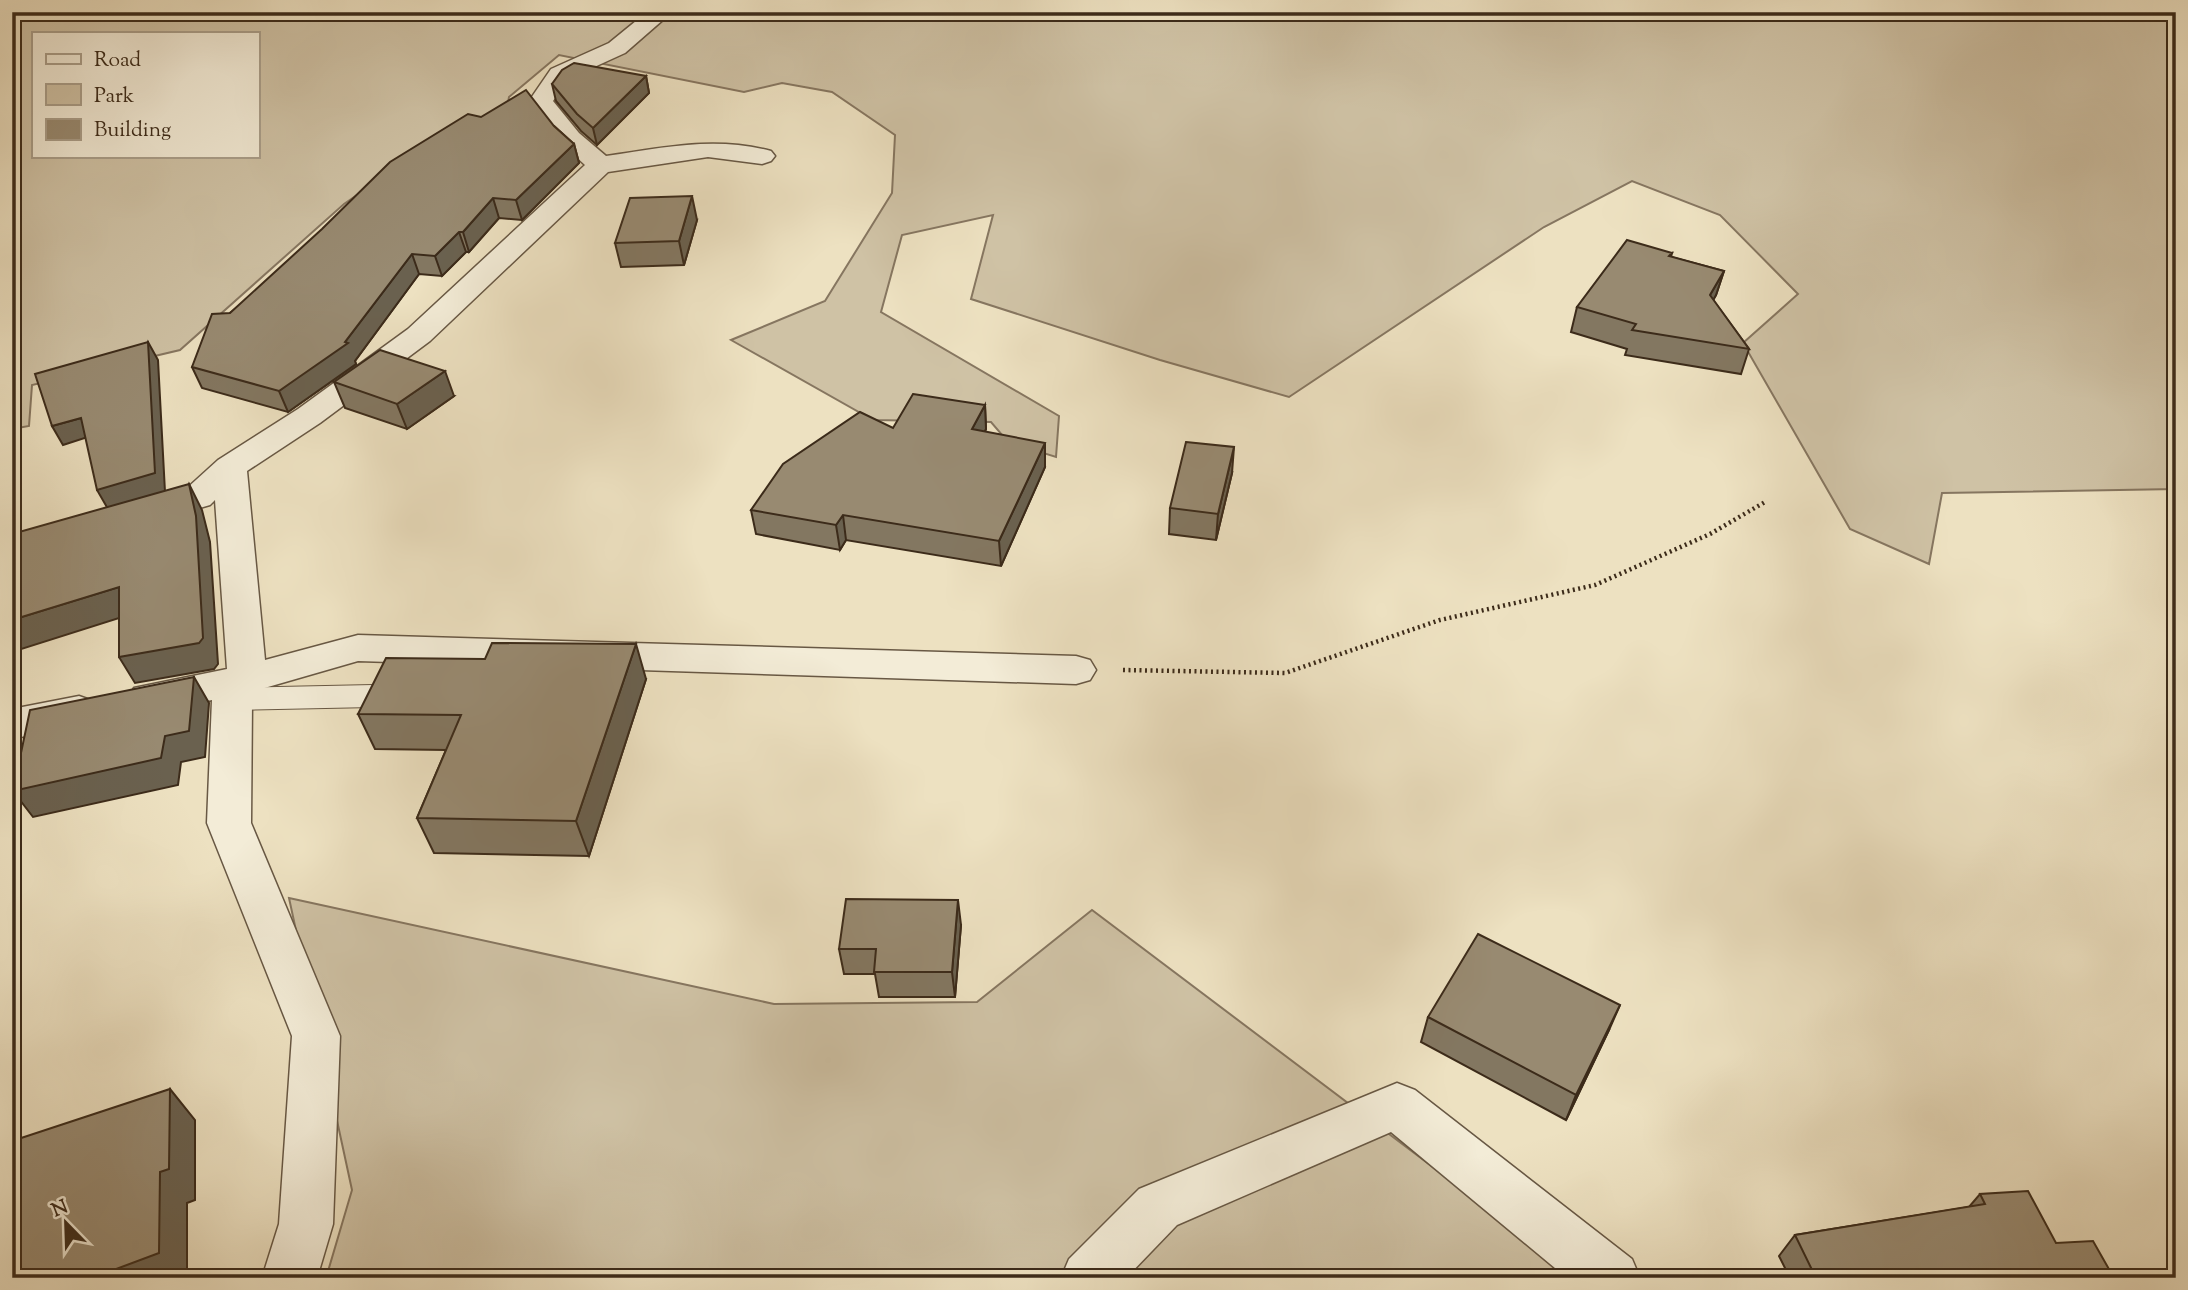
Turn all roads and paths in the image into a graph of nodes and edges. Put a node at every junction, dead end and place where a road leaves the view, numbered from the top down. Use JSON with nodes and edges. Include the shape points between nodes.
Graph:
{"nodes":[{"id":1,"x":661,"y":12,"type":"edge"},
{"id":2,"x":762,"y":156,"type":"dead end"},
{"id":3,"x":600,"y":165,"type":"junction"},
{"id":4,"x":230,"y":467,"type":"junction"},
{"id":5,"x":1765,"y":502,"type":"dead end"},
{"id":6,"x":118,"y":521,"type":"edge"},
{"id":7,"x":1076,"y":670,"type":"joint"},
{"id":8,"x":239,"y":689,"type":"junction"},
{"id":9,"x":373,"y":696,"type":"edge"},
{"id":10,"x":12,"y":724,"type":"edge"},
{"id":11,"x":289,"y":1278,"type":"edge"},
{"id":12,"x":1088,"y":1278,"type":"edge"},
{"id":13,"x":1613,"y":1278,"type":"edge"}],
"edges":[{"from":1,"to":3,"type":"street","via":[[617,48],[559,74],[541,101],[570,138]]},
{"from":2,"to":3,"type":"street","via":[[708,149]]},
{"from":3,"to":4,"type":"street","via":[[419,335]]},
{"from":4,"to":6,"type":"street","via":[[198,497]]},
{"from":4,"to":8,"type":"street"},
{"from":5,"to":7,"type":"path","via":[[1710,534],[1595,585],[1440,620],[1285,673]]},
{"from":7,"to":8,"type":"street","via":[[358,648]]},
{"from":8,"to":9,"type":"lane"},
{"from":8,"to":10,"type":"street"},
{"from":8,"to":11,"type":"street","via":[[229,823],[316,1036],[306,1224]]},
{"from":12,"to":13,"type":"street","via":[[1158,1207],[1397,1106]]}]}
